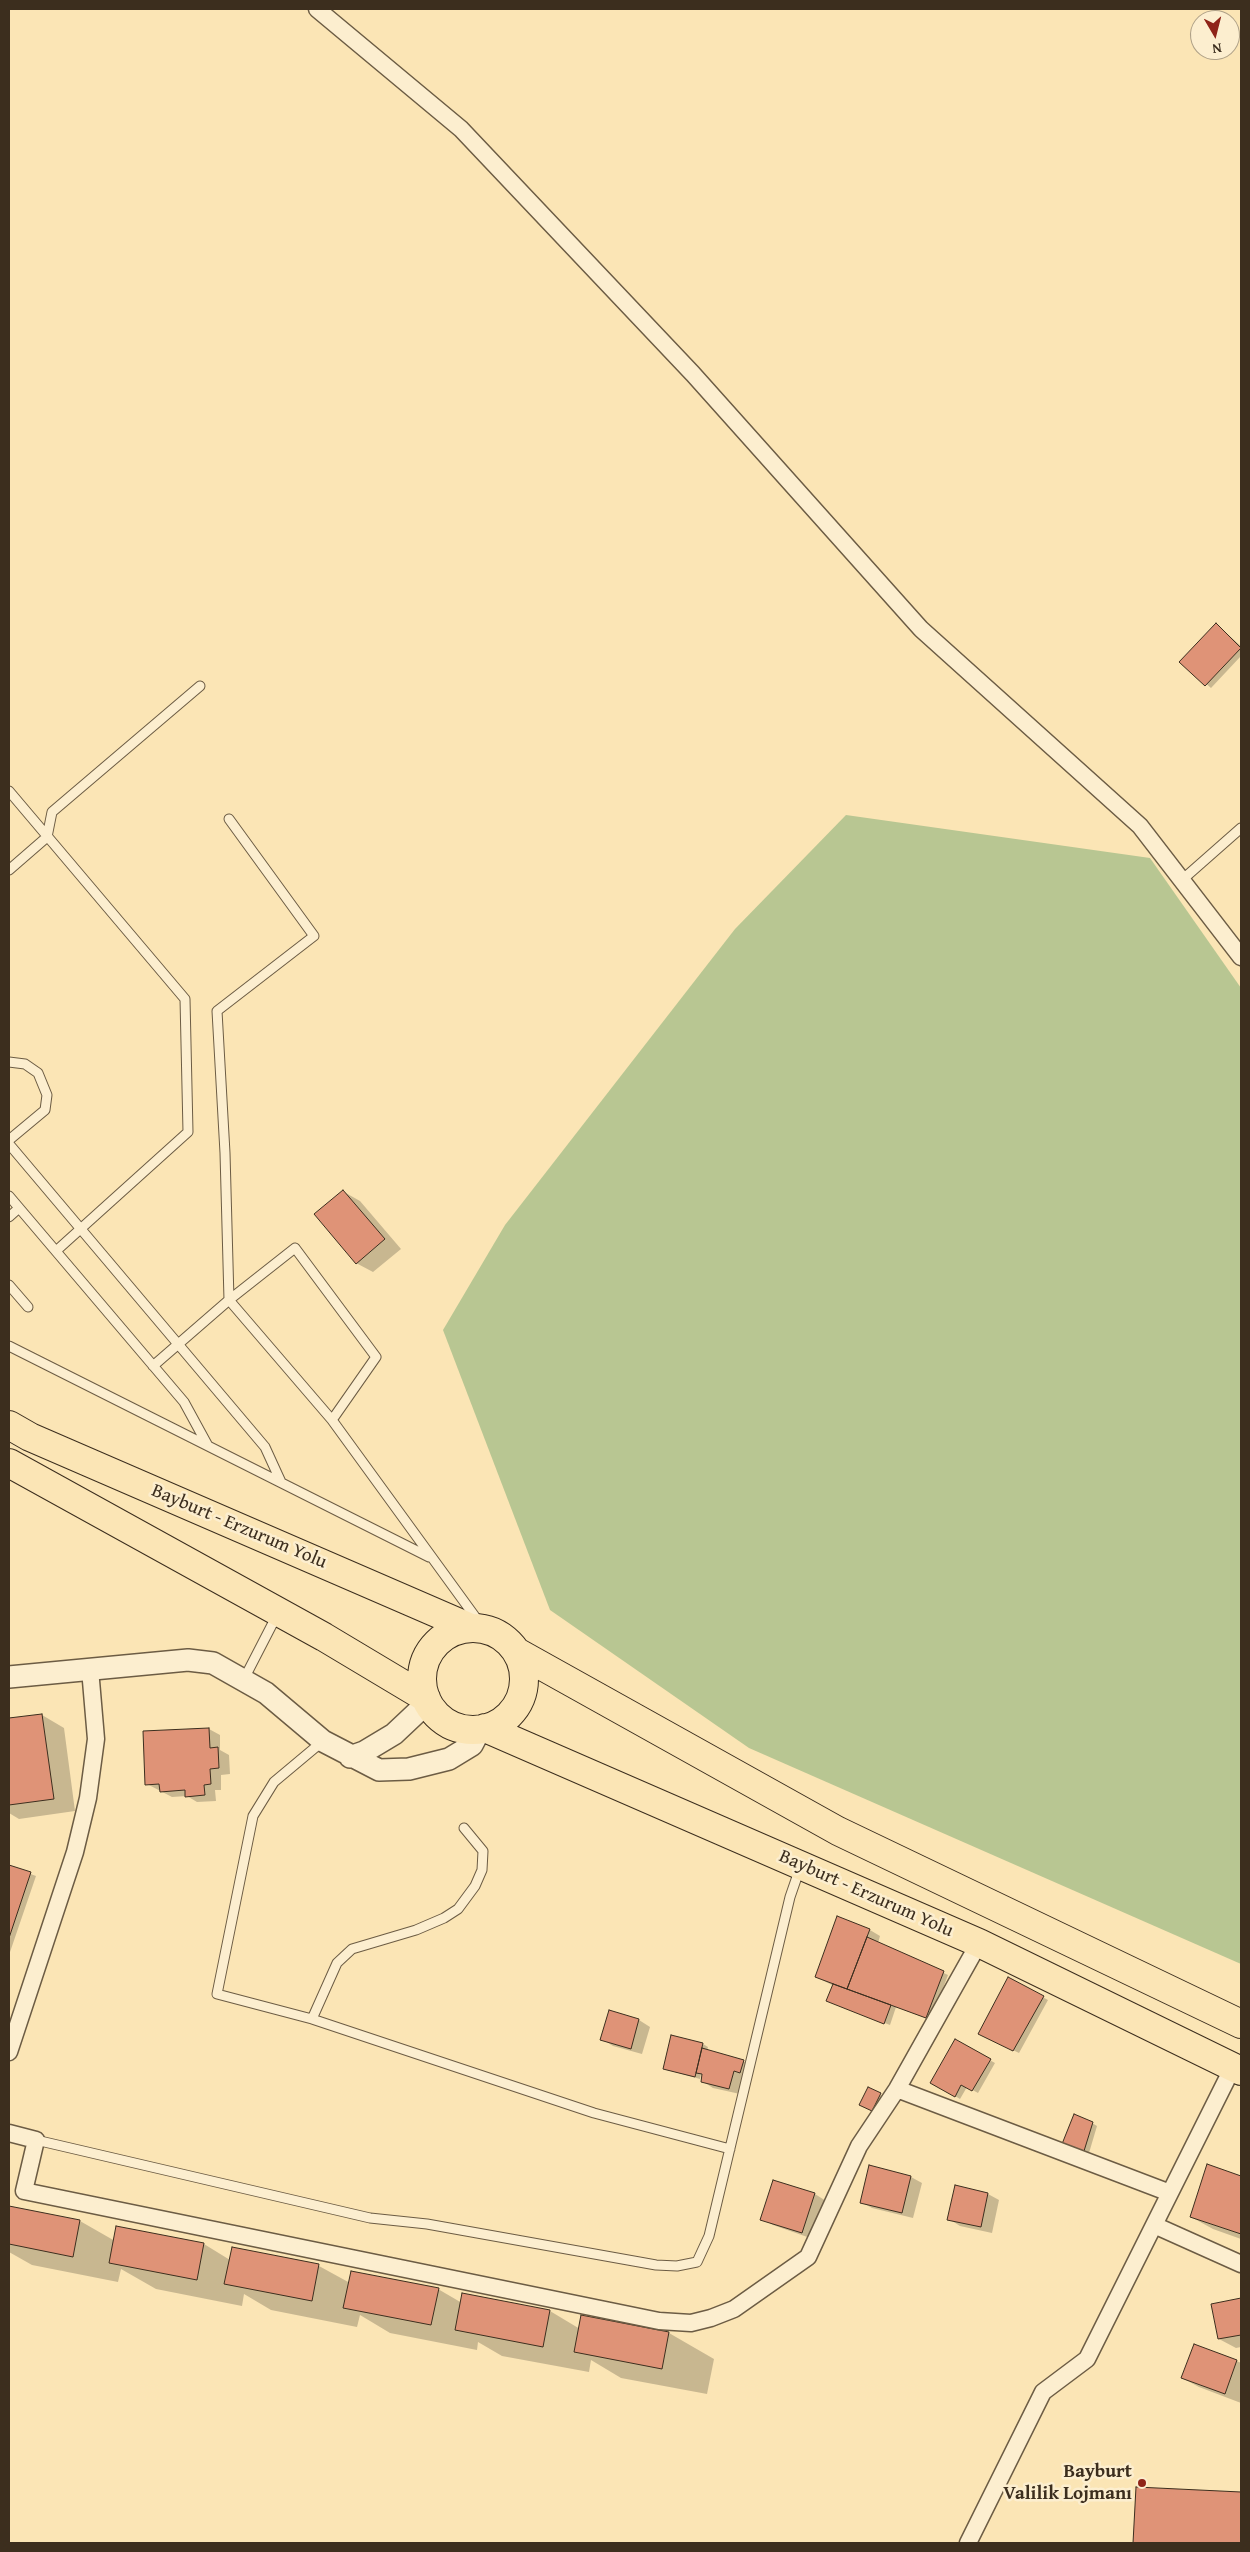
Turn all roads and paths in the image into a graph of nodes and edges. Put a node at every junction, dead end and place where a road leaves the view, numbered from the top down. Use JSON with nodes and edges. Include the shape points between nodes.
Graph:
{"nodes":[{"id":1,"x":317,"y":9,"type":"edge"},
{"id":2,"x":200,"y":686,"type":"dead end"},
{"id":3,"x":9,"y":791,"type":"edge"},
{"id":4,"x":230,"y":820,"type":"dead end"},
{"id":5,"x":1241,"y":828,"type":"edge"},
{"id":6,"x":47,"y":837,"type":"junction"},
{"id":7,"x":9,"y":870,"type":"edge"},
{"id":8,"x":1182,"y":880,"type":"junction"},
{"id":9,"x":1241,"y":957,"type":"edge"},
{"id":10,"x":9,"y":1062,"type":"edge"},
{"id":11,"x":9,"y":1140,"type":"edge"},
{"id":12,"x":9,"y":1144,"type":"edge"},
{"id":13,"x":9,"y":1196,"type":"edge"},
{"id":14,"x":19,"y":1208,"type":"junction"},
{"id":15,"x":9,"y":1217,"type":"edge"},
{"id":16,"x":81,"y":1230,"type":"junction"},
{"id":17,"x":56,"y":1251,"type":"junction"},
{"id":18,"x":9,"y":1285,"type":"edge"},
{"id":19,"x":229,"y":1300,"type":"junction"},
{"id":20,"x":28,"y":1307,"type":"dead end"},
{"id":21,"x":178,"y":1344,"type":"junction"},
{"id":22,"x":9,"y":1346,"type":"edge"},
{"id":23,"x":153,"y":1366,"type":"junction"},
{"id":24,"x":332,"y":1420,"type":"junction"},
{"id":25,"x":9,"y":1425,"type":"edge"},
{"id":26,"x":208,"y":1446,"type":"junction"},
{"id":27,"x":9,"y":1463,"type":"edge"},
{"id":28,"x":281,"y":1482,"type":"junction"},
{"id":29,"x":431,"y":1558,"type":"junction"},
{"id":30,"x":278,"y":1613,"type":"junction"},
{"id":31,"x":478,"y":1628,"type":"junction"},
{"id":32,"x":517,"y":1652,"type":"junction"},
{"id":33,"x":90,"y":1669,"type":"junction"},
{"id":34,"x":9,"y":1677,"type":"edge"},
{"id":35,"x":244,"y":1679,"type":"junction"},
{"id":36,"x":427,"y":1700,"type":"junction"},
{"id":37,"x":483,"y":1728,"type":"junction"},
{"id":38,"x":323,"y":1741,"type":"junction"},
{"id":39,"x":350,"y":1757,"type":"junction"},
{"id":40,"x":464,"y":1828,"type":"dead end"},
{"id":41,"x":801,"y":1866,"type":"junction"},
{"id":42,"x":979,"y":1943,"type":"junction"},
{"id":43,"x":312,"y":2019,"type":"junction"},
{"id":44,"x":1241,"y":2024,"type":"edge"},
{"id":45,"x":9,"y":2052,"type":"edge"},
{"id":46,"x":1237,"y":2069,"type":"edge"},
{"id":47,"x":897,"y":2089,"type":"junction"},
{"id":48,"x":9,"y":2133,"type":"edge"},
{"id":49,"x":36,"y":2140,"type":"junction"},
{"id":50,"x":730,"y":2150,"type":"junction"},
{"id":51,"x":1170,"y":2193,"type":"junction"},
{"id":52,"x":1154,"y":2225,"type":"junction"},
{"id":53,"x":1241,"y":2264,"type":"edge"},
{"id":54,"x":968,"y":2543,"type":"edge"}],
"edges":[{"from":1,"to":8,"type":"street","via":[[461,129],[693,374],[921,629],[1140,826]]},
{"from":2,"to":6,"type":"lane","via":[[52,812]]},
{"from":3,"to":6,"type":"lane"},
{"from":4,"to":19,"type":"lane","via":[[314,936],[217,1011]]},
{"from":5,"to":8,"type":"lane"},
{"from":6,"to":7,"type":"lane"},
{"from":6,"to":16,"type":"lane","via":[[186,1000],[188,1132]]},
{"from":8,"to":9,"type":"street"},
{"from":10,"to":11,"type":"lane","via":[[25,1064],[38,1073],[48,1095],[45,1110]]},
{"from":12,"to":16,"type":"lane"},
{"from":13,"to":14,"type":"lane"},
{"from":14,"to":15,"type":"lane"},
{"from":14,"to":17,"type":"lane"},
{"from":16,"to":17,"type":"lane"},
{"from":16,"to":21,"type":"lane"},
{"from":17,"to":23,"type":"lane"},
{"from":18,"to":20,"type":"lane"},
{"from":19,"to":21,"type":"lane"},
{"from":19,"to":24,"type":"lane"},
{"from":19,"to":24,"type":"lane","via":[[295,1248],[376,1357]]},
{"from":21,"to":23,"type":"lane"},
{"from":21,"to":28,"type":"lane","via":[[265,1447]]},
{"from":22,"to":26,"type":"lane"},
{"from":23,"to":26,"type":"lane","via":[[184,1402]]},
{"from":24,"to":29,"type":"lane"},
{"from":25,"to":31,"type":"highway","name":"Bayburt - Erzurum Yolu"},
{"from":26,"to":28,"type":"lane"},
{"from":27,"to":30,"type":"highway","name":"Bayburt - Erzurum Yolu"},
{"from":28,"to":29,"type":"lane"},
{"from":29,"to":31,"type":"lane"},
{"from":30,"to":35,"type":"lane"},
{"from":30,"to":36,"type":"highway","name":"Bayburt - Erzurum Yolu"},
{"from":31,"to":32,"type":"highway","name":"Bayburt - Erzurum Yolu","via":[[497,1634]]},
{"from":31,"to":36,"type":"highway","via":[[457,1630],[444,1636],[430,1652],[422,1671]]},
{"from":32,"to":37,"type":"highway","name":"Bayburt - Erzurum Yolu","via":[[524,1678],[520,1698],[509,1715]]},
{"from":32,"to":44,"type":"highway","name":"Bayburt - Erzurum Yolu","via":[[838,1831]]},
{"from":33,"to":34,"type":"street"},
{"from":33,"to":35,"type":"street","via":[[188,1660],[213,1663]]},
{"from":33,"to":45,"type":"street","via":[[96,1739],[88,1798],[75,1852]]},
{"from":35,"to":38,"type":"street"},
{"from":36,"to":37,"type":"highway","name":"Bayburt - Erzurum Yolu","via":[[444,1721],[470,1730]]},
{"from":36,"to":39,"type":"street","via":[[394,1734]]},
{"from":37,"to":39,"type":"street","via":[[472,1745],[461,1753],[409,1769],[379,1770]]},
{"from":37,"to":41,"type":"highway","name":"Bayburt - Erzurum Yolu"},
{"from":38,"to":39,"type":"street"},
{"from":38,"to":43,"type":"lane","via":[[274,1782],[253,1816],[217,1994]]},
{"from":40,"to":43,"type":"lane","via":[[483,1851],[482,1870],[475,1886],[458,1908],[416,1930],[352,1949],[337,1963]]},
{"from":41,"to":42,"type":"highway","name":"Bayburt - Erzurum Yolu"},
{"from":41,"to":50,"type":"lane","via":[[790,1897]]},
{"from":42,"to":46,"type":"highway","name":"Bayburt - Erzurum Yolu"},
{"from":42,"to":47,"type":"street"},
{"from":43,"to":50,"type":"lane","via":[[594,2113]]},
{"from":46,"to":51,"type":"street"},
{"from":47,"to":49,"type":"street","via":[[859,2146],[808,2257],[734,2309],[691,2322],[659,2321],[24,2191]]},
{"from":47,"to":51,"type":"street"},
{"from":48,"to":49,"type":"street"},
{"from":49,"to":50,"type":"lane","via":[[370,2218],[427,2224],[677,2266],[697,2262],[709,2236]]},
{"from":51,"to":52,"type":"street"},
{"from":52,"to":53,"type":"street"},
{"from":52,"to":54,"type":"street","via":[[1087,2359],[1043,2392]]}]}
